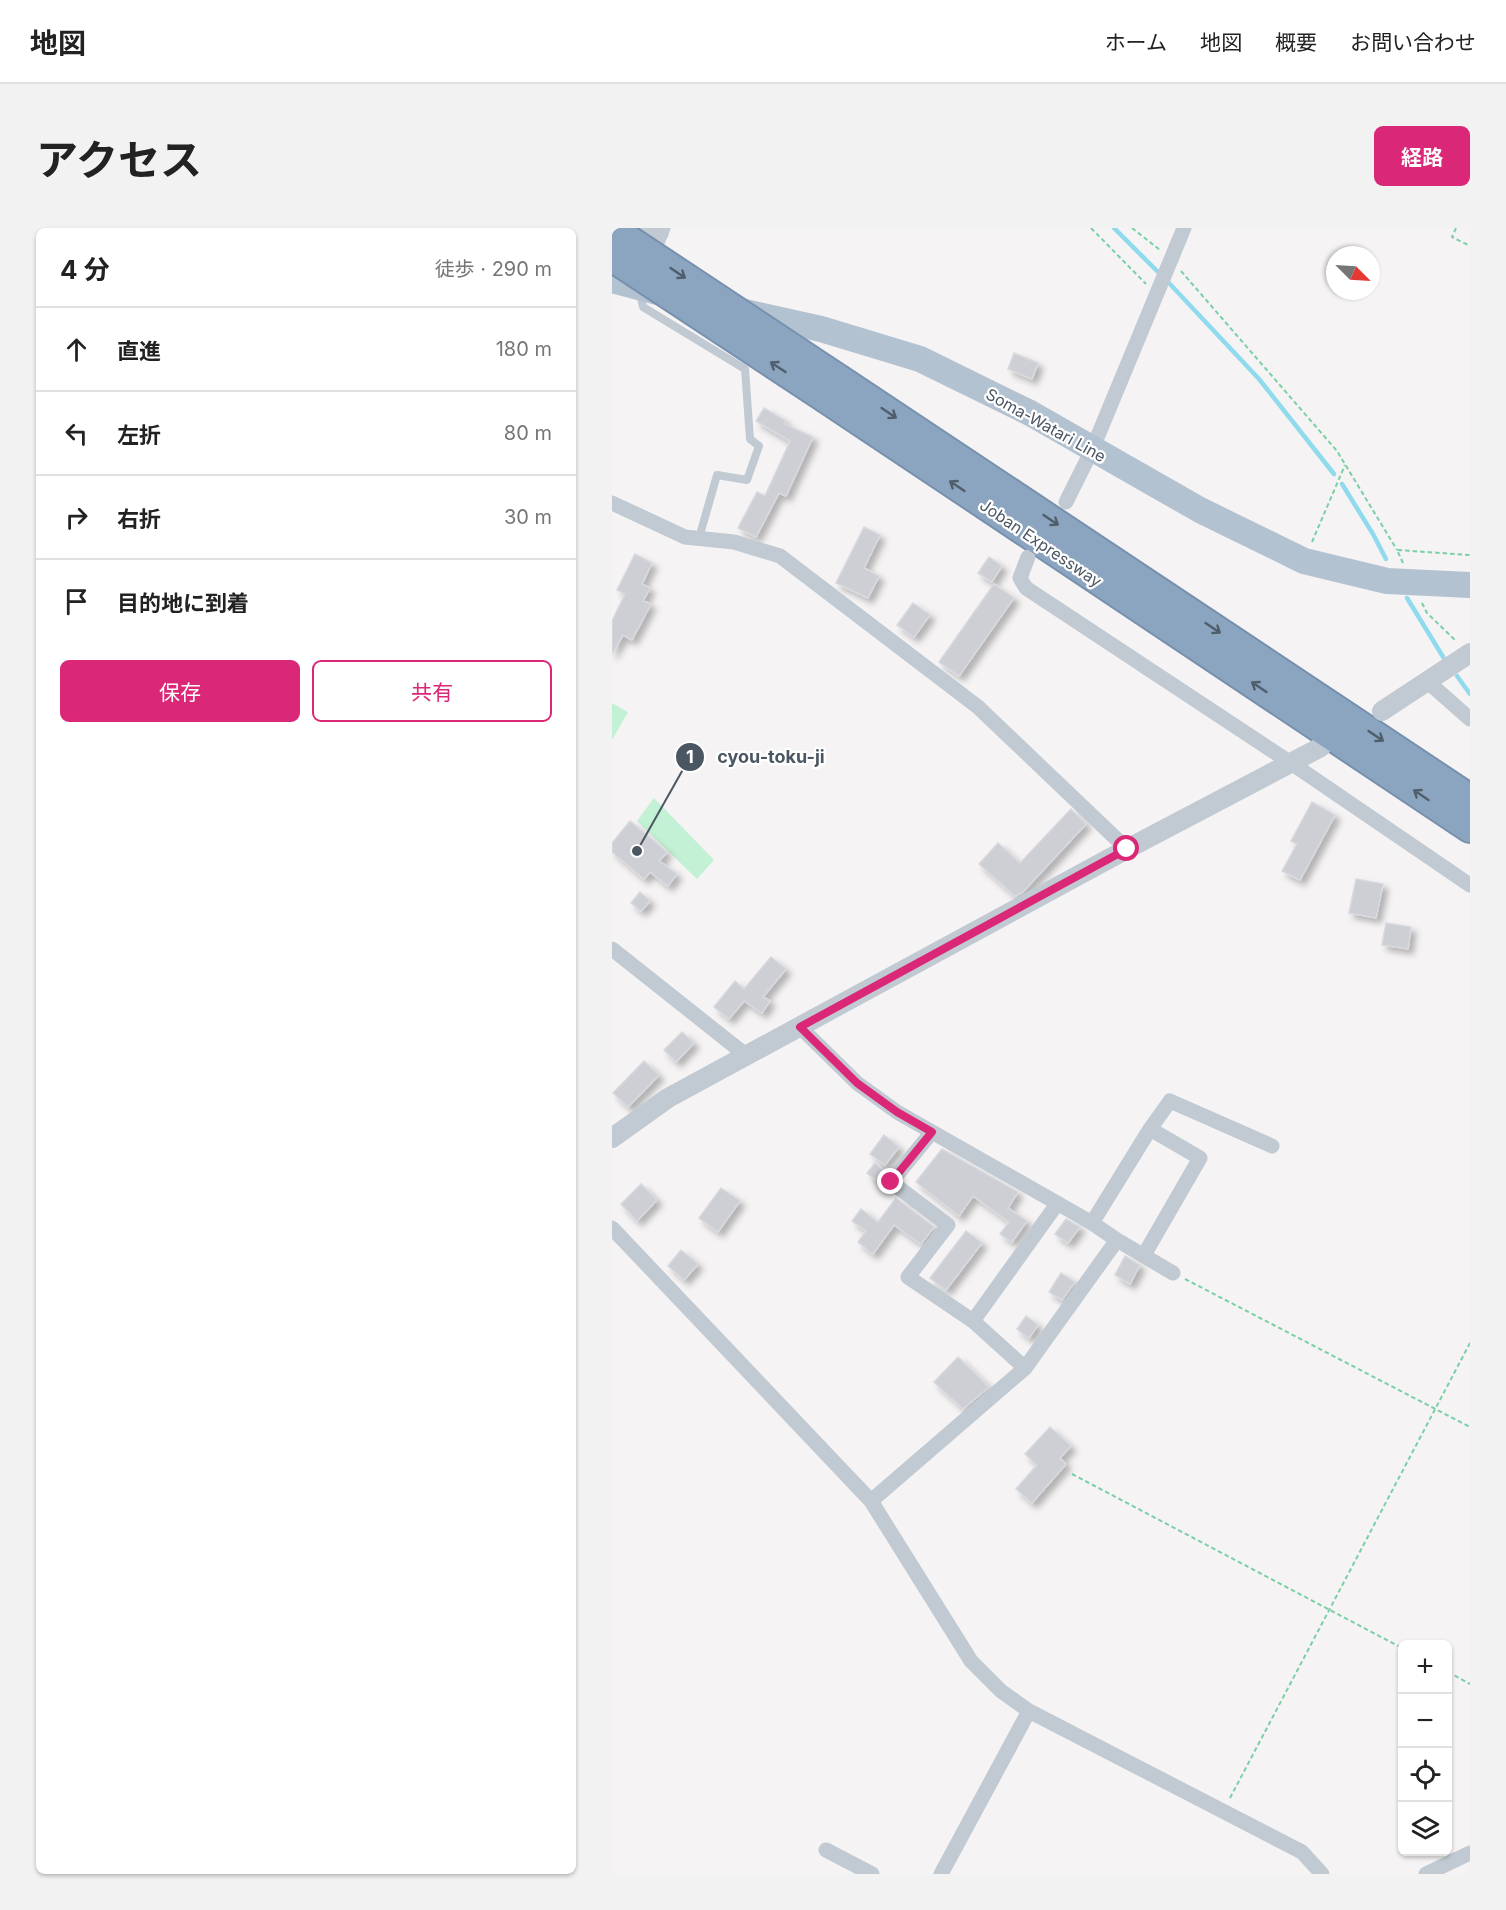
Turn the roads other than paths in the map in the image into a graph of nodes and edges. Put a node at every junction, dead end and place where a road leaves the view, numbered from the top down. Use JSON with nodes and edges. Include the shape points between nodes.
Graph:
{"nodes":[{"id":1,"x":1184,"y":228,"type":"edge"},
{"id":2,"x":612,"y":229,"type":"edge"},
{"id":3,"x":657,"y":230,"type":"edge"},
{"id":4,"x":612,"y":257,"type":"edge"},
{"id":5,"x":612,"y":280,"type":"edge"},
{"id":6,"x":638,"y":288,"type":"junction"},
{"id":7,"x":833,"y":390,"type":"junction"},
{"id":8,"x":1092,"y":450,"type":"junction"},
{"id":9,"x":1066,"y":502,"type":"dead end"},
{"id":10,"x":612,"y":503,"type":"edge"},
{"id":11,"x":699,"y":538,"type":"junction"},
{"id":12,"x":1028,"y":557,"type":"dead end"},
{"id":13,"x":1470,"y":585,"type":"edge"},
{"id":14,"x":1469,"y":653,"type":"edge"},
{"id":15,"x":1428,"y":682,"type":"junction"},
{"id":16,"x":1382,"y":711,"type":"dead end"},
{"id":17,"x":1470,"y":719,"type":"edge"},
{"id":18,"x":1321,"y":747,"type":"dead end"},
{"id":19,"x":1291,"y":763,"type":"junction"},
{"id":20,"x":1470,"y":799,"type":"edge"},
{"id":21,"x":1470,"y":828,"type":"edge"},
{"id":22,"x":1127,"y":849,"type":"junction"},
{"id":23,"x":1470,"y":885,"type":"edge"},
{"id":24,"x":612,"y":949,"type":"edge"},
{"id":25,"x":800,"y":1027,"type":"junction"},
{"id":26,"x":747,"y":1056,"type":"junction"},
{"id":27,"x":1150,"y":1129,"type":"junction"},
{"id":28,"x":932,"y":1132,"type":"junction"},
{"id":29,"x":612,"y":1138,"type":"edge"},
{"id":30,"x":1272,"y":1146,"type":"dead end"},
{"id":31,"x":1057,"y":1204,"type":"junction"},
{"id":32,"x":1092,"y":1223,"type":"junction"},
{"id":33,"x":612,"y":1228,"type":"edge"},
{"id":34,"x":1117,"y":1240,"type":"junction"},
{"id":35,"x":1144,"y":1255,"type":"junction"},
{"id":36,"x":1173,"y":1273,"type":"road end"},
{"id":37,"x":973,"y":1321,"type":"junction"},
{"id":38,"x":1025,"y":1368,"type":"junction"},
{"id":39,"x":871,"y":1501,"type":"junction"},
{"id":40,"x":1029,"y":1711,"type":"junction"},
{"id":41,"x":826,"y":1850,"type":"dead end"},
{"id":42,"x":1470,"y":1853,"type":"edge"},
{"id":43,"x":872,"y":1874,"type":"edge"},
{"id":44,"x":940,"y":1874,"type":"edge"},
{"id":45,"x":1322,"y":1874,"type":"edge"},
{"id":46,"x":1426,"y":1874,"type":"edge"}],
"edges":[{"from":1,"to":8,"type":"street"},
{"from":2,"to":7,"type":"highway","name":"Joban Expressway","one_way":true,"bridge":true},
{"from":3,"to":6,"type":"street"},
{"from":7,"to":4,"type":"highway","name":"Joban Expressway","one_way":true,"bridge":true},
{"from":5,"to":6,"type":"main road","name":"Soma-Watari Line"},
{"from":6,"to":8,"type":"main road","name":"Soma-Watari Line","via":[[821,329],[920,359],[1030,413]]},
{"from":6,"to":11,"type":"lane","via":[[643,307],[745,369],[750,439],[759,446],[747,480],[717,475]]},
{"from":7,"to":20,"type":"highway","name":"Joban Expressway","one_way":true},
{"from":21,"to":7,"type":"highway","name":"Joban Expressway","one_way":true},
{"from":8,"to":9,"type":"street"},
{"from":8,"to":13,"type":"main road","name":"Soma-Watari Line","via":[[1200,510],[1304,561],[1387,581]]},
{"from":10,"to":11,"type":"street","via":[[686,537]]},
{"from":11,"to":22,"type":"street","via":[[734,542],[780,556],[978,707]]},
{"from":12,"to":19,"type":"street","via":[[1020,578],[1026,588]]},
{"from":14,"to":15,"type":"street"},
{"from":15,"to":16,"type":"street"},
{"from":15,"to":17,"type":"street"},
{"from":18,"to":19,"type":"street"},
{"from":19,"to":22,"type":"street"},
{"from":19,"to":23,"type":"street"},
{"from":22,"to":25,"type":"street"},
{"from":24,"to":26,"type":"street"},
{"from":25,"to":26,"type":"street"},
{"from":25,"to":28,"type":"street","via":[[857,1083]]},
{"from":26,"to":29,"type":"street","via":[[668,1098]]},
{"from":27,"to":30,"type":"street","via":[[1170,1101]]},
{"from":27,"to":32,"type":"street"},
{"from":27,"to":35,"type":"street","via":[[1200,1158]]},
{"from":28,"to":31,"type":"street"},
{"from":28,"to":37,"type":"street","via":[[891,1182],[948,1225],[908,1278]]},
{"from":31,"to":32,"type":"street"},
{"from":31,"to":37,"type":"street"},
{"from":32,"to":34,"type":"street"},
{"from":33,"to":39,"type":"street"},
{"from":34,"to":35,"type":"street"},
{"from":34,"to":38,"type":"street"},
{"from":35,"to":36,"type":"street"},
{"from":37,"to":38,"type":"street"},
{"from":38,"to":39,"type":"street"},
{"from":39,"to":40,"type":"street","via":[[971,1661],[1001,1691]]},
{"from":40,"to":44,"type":"street"},
{"from":40,"to":45,"type":"street","via":[[1302,1852]]},
{"from":41,"to":43,"type":"street"},
{"from":42,"to":46,"type":"street"}]}
